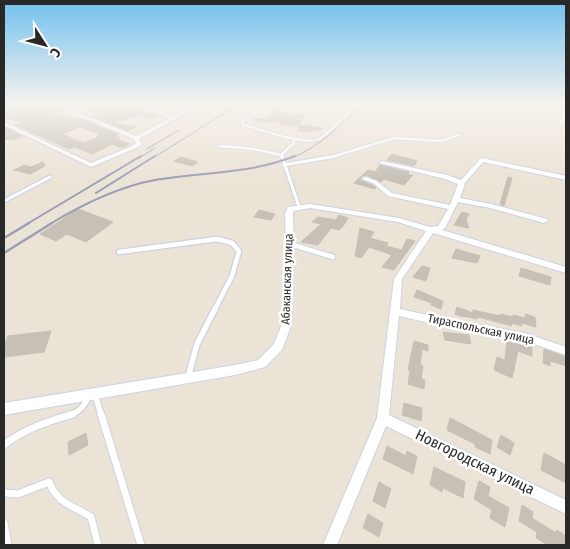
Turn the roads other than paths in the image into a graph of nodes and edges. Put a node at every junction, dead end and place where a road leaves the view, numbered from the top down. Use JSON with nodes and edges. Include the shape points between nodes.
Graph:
{"nodes":[{"id":1,"x":17,"y":130,"type":"edge"},
{"id":2,"x":115,"y":130,"type":"edge"},
{"id":3,"x":152,"y":130,"type":"edge"},
{"id":4,"x":259,"y":130,"type":"edge"},
{"id":5,"x":330,"y":130,"type":"edge"},
{"id":6,"x":459,"y":135,"type":"dead end"},
{"id":7,"x":136,"y":138,"type":"junction"},
{"id":8,"x":294,"y":140,"type":"junction"},
{"id":9,"x":219,"y":146,"type":"dead end"},
{"id":10,"x":281,"y":155,"type":"junction"},
{"id":11,"x":82,"y":162,"type":"joint"},
{"id":12,"x":382,"y":163,"type":"dead end"},
{"id":13,"x":284,"y":166,"type":"junction"},
{"id":14,"x":50,"y":177,"type":"dead end"},
{"id":15,"x":566,"y":178,"type":"edge"},
{"id":16,"x":365,"y":179,"type":"dead end"},
{"id":17,"x":462,"y":183,"type":"junction"},
{"id":18,"x":455,"y":199,"type":"junction"},
{"id":19,"x":4,"y":201,"type":"edge"},
{"id":20,"x":298,"y":207,"type":"junction"},
{"id":21,"x":452,"y":208,"type":"junction"},
{"id":22,"x":544,"y":221,"type":"dead end"},
{"id":23,"x":431,"y":229,"type":"junction"},
{"id":24,"x":290,"y":244,"type":"junction"},
{"id":25,"x":119,"y":252,"type":"dead end"},
{"id":26,"x":333,"y":257,"type":"dead end"},
{"id":27,"x":566,"y":270,"type":"edge"},
{"id":28,"x":394,"y":311,"type":"junction"},
{"id":29,"x":566,"y":351,"type":"edge"},
{"id":30,"x":188,"y":378,"type":"junction"},
{"id":31,"x":93,"y":394,"type":"junction"},
{"id":32,"x":4,"y":409,"type":"edge"},
{"id":33,"x":383,"y":418,"type":"junction"},
{"id":34,"x":4,"y":445,"type":"edge"},
{"id":35,"x":4,"y":493,"type":"edge"},
{"id":36,"x":566,"y":507,"type":"edge"},
{"id":37,"x":4,"y":523,"type":"edge"},
{"id":38,"x":8,"y":545,"type":"edge"},
{"id":39,"x":98,"y":545,"type":"edge"},
{"id":40,"x":141,"y":545,"type":"edge"},
{"id":41,"x":330,"y":545,"type":"edge"}],
"edges":[{"from":1,"to":11,"type":"street"},
{"from":2,"to":7,"type":"street"},
{"from":3,"to":7,"type":"street"},
{"from":4,"to":8,"type":"lane"},
{"from":5,"to":8,"type":"lane","via":[[320,139]]},
{"from":6,"to":13,"type":"lane","via":[[440,141],[394,138],[339,156]]},
{"from":7,"to":11,"type":"street","via":[[139,144],[106,160],[91,165]]},
{"from":8,"to":10,"type":"lane"},
{"from":9,"to":10,"type":"lane"},
{"from":10,"to":13,"type":"lane"},
{"from":12,"to":17,"type":"street"},
{"from":13,"to":20,"type":"lane"},
{"from":14,"to":19,"type":"lane"},
{"from":15,"to":17,"type":"street","via":[[482,160]]},
{"from":16,"to":21,"type":"street","via":[[375,182],[390,195]]},
{"from":17,"to":18,"type":"street"},
{"from":18,"to":21,"type":"street"},
{"from":18,"to":22,"type":"street"},
{"from":20,"to":23,"type":"street","via":[[366,213]]},
{"from":20,"to":24,"type":"street","name":"Абаканская улица","via":[[291,209],[289,214]]},
{"from":21,"to":23,"type":"street","via":[[441,228]]},
{"from":23,"to":27,"type":"street"},
{"from":23,"to":28,"type":"street","via":[[398,280]]},
{"from":24,"to":26,"type":"lane"},
{"from":24,"to":30,"type":"street","name":"Абаканская улица","via":[[286,326],[278,347],[260,364]]},
{"from":25,"to":30,"type":"lane","via":[[217,239],[232,242],[239,251],[232,276],[197,344]]},
{"from":28,"to":29,"type":"street","name":"Тираспольская улица","via":[[525,336]]},
{"from":28,"to":33,"type":"street"},
{"from":30,"to":31,"type":"street","name":"Абаканская улица"},
{"from":31,"to":32,"type":"street","name":"Абаканская улица"},
{"from":31,"to":34,"type":"lane","via":[[76,413],[14,437]]},
{"from":31,"to":40,"type":"lane"},
{"from":33,"to":36,"type":"street","name":"Новгородская улица"},
{"from":33,"to":41,"type":"street"},
{"from":35,"to":39,"type":"lane","via":[[18,494],[49,482],[58,500],[91,517]]},
{"from":37,"to":38,"type":"lane"}]}
